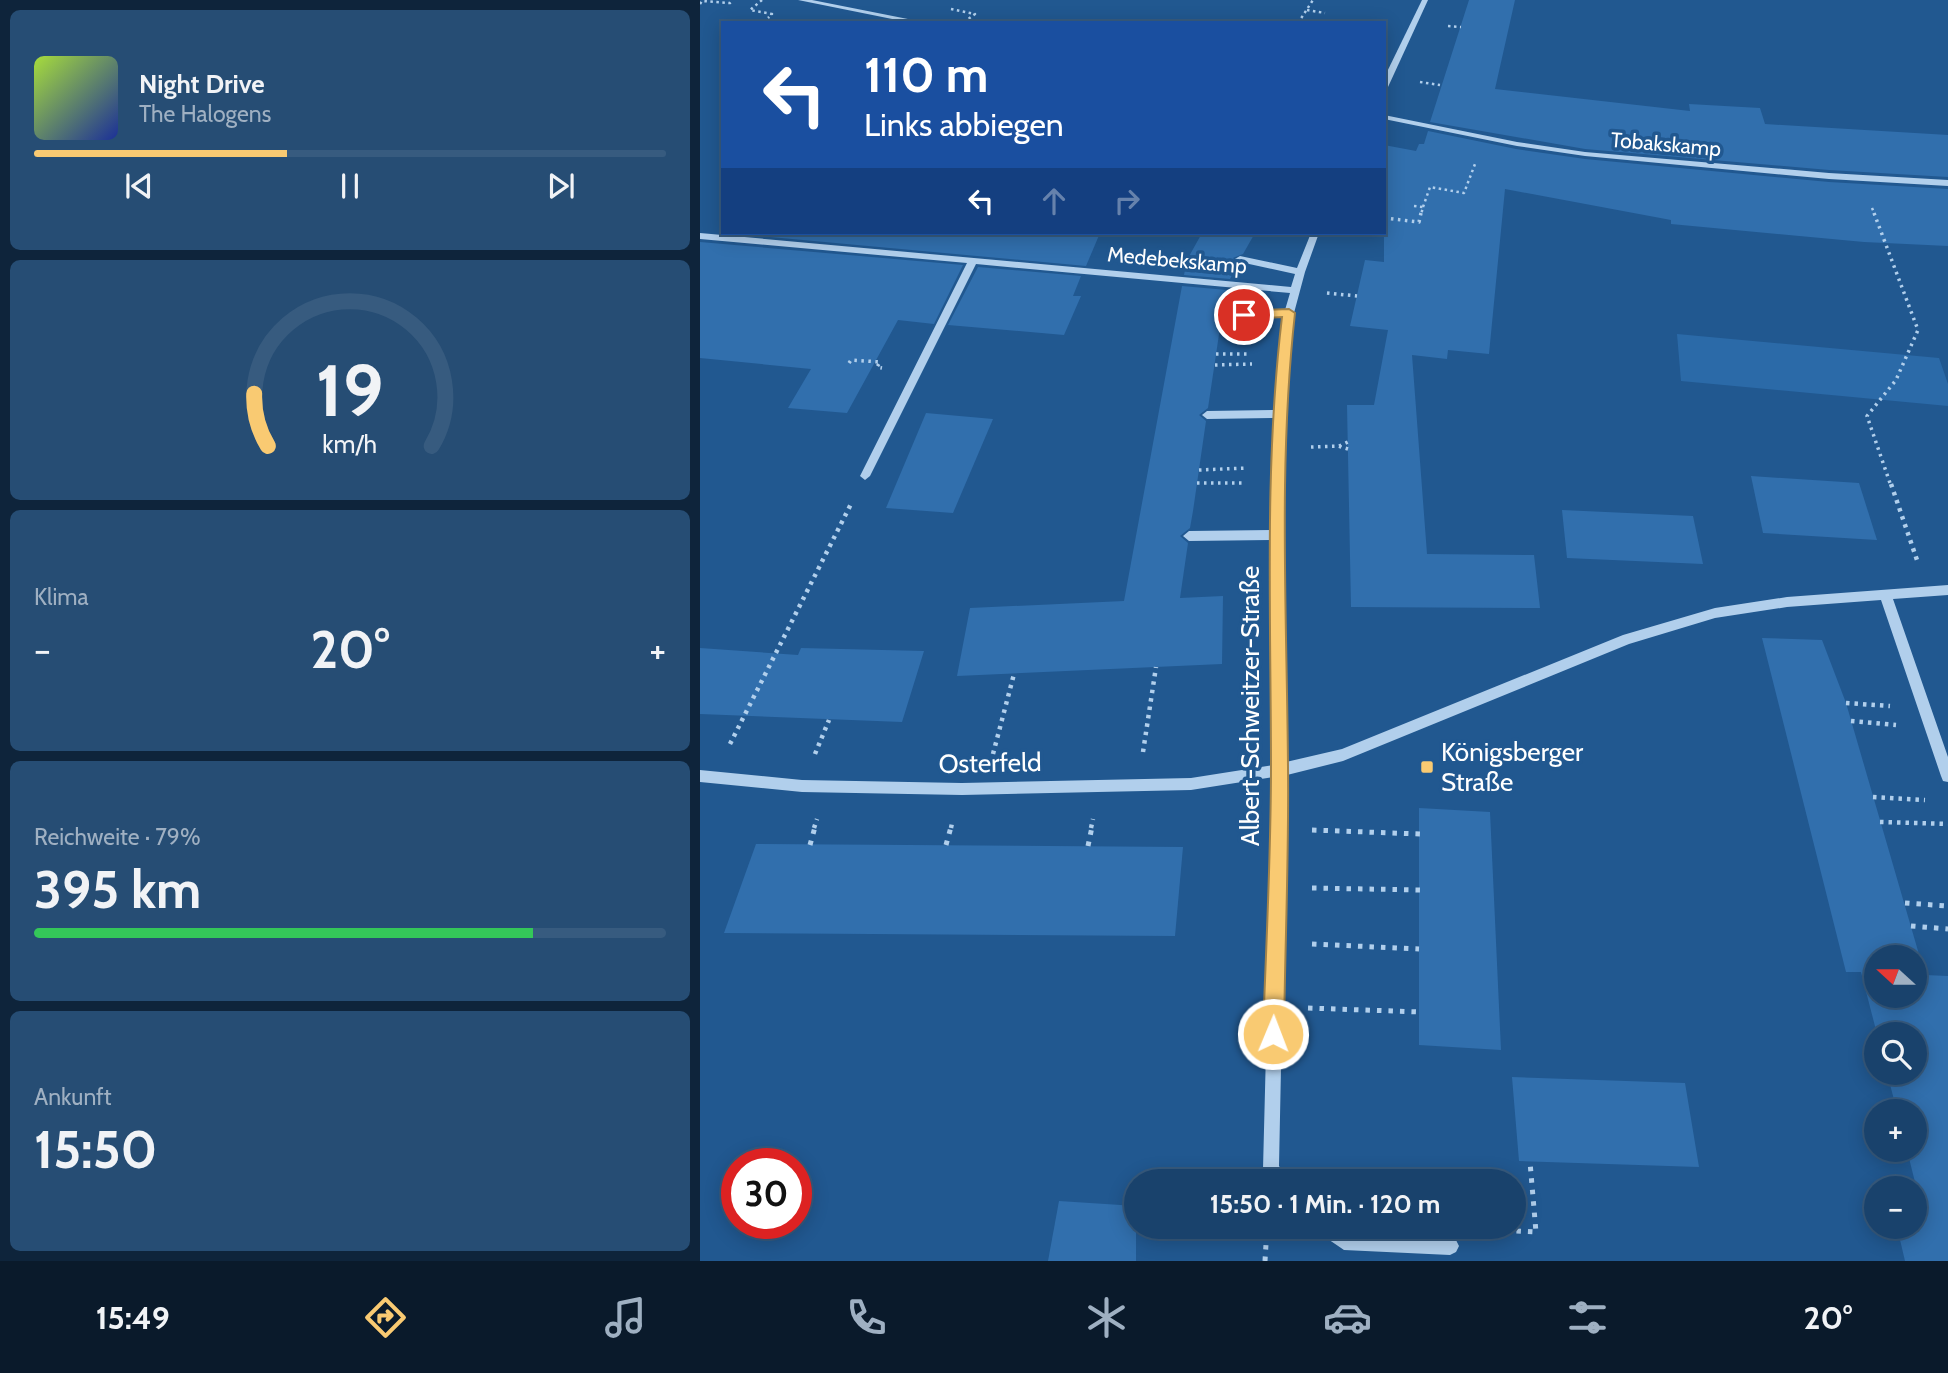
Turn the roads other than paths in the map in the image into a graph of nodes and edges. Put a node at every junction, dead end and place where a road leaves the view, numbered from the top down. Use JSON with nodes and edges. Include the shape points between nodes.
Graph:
{"nodes":[{"id":1,"x":801,"y":0,"type":"edge"},
{"id":2,"x":1425,"y":0,"type":"edge"},
{"id":3,"x":914,"y":21,"type":"edge"},
{"id":4,"x":1386,"y":83,"type":"edge"},
{"id":5,"x":1386,"y":117,"type":"edge"},
{"id":6,"x":1948,"y":183,"type":"edge"},
{"id":7,"x":1314,"y":235,"type":"edge"},
{"id":8,"x":700,"y":236,"type":"edge"},
{"id":9,"x":1240,"y":260,"type":"dead end"},
{"id":10,"x":973,"y":261,"type":"junction"},
{"id":11,"x":1300,"y":272,"type":"junction"},
{"id":12,"x":1294,"y":290,"type":"junction"},
{"id":13,"x":1289,"y":313,"type":"junction"},
{"id":14,"x":1222,"y":316,"type":"dead end"},
{"id":15,"x":1280,"y":414,"type":"junction"},
{"id":16,"x":1207,"y":415,"type":"dead end"},
{"id":17,"x":865,"y":476,"type":"road end"},
{"id":18,"x":1276,"y":535,"type":"junction"},
{"id":19,"x":1189,"y":536,"type":"dead end"},
{"id":20,"x":1948,"y":590,"type":"edge"},
{"id":21,"x":1885,"y":594,"type":"junction"},
{"id":22,"x":1280,"y":770,"type":"junction"},
{"id":23,"x":1948,"y":776,"type":"edge"},
{"id":24,"x":707,"y":777,"type":"edge"},
{"id":25,"x":1271,"y":1169,"type":"edge"},
{"id":26,"x":1341,"y":1239,"type":"edge"},
{"id":27,"x":1450,"y":1246,"type":"road end"}],
"edges":[{"from":1,"to":3,"type":"street"},
{"from":2,"to":4,"type":"street"},
{"from":5,"to":6,"type":"street","name":"Tobakskamp","via":[[1584,154]]},
{"from":7,"to":11,"type":"street","name":"Albert-Schweitzer-Straße"},
{"from":8,"to":10,"type":"street","name":"Medebekskamp"},
{"from":9,"to":11,"type":"street"},
{"from":10,"to":12,"type":"street","name":"Medebekskamp"},
{"from":10,"to":17,"type":"street"},
{"from":11,"to":12,"type":"street","name":"Albert-Schweitzer-Straße"},
{"from":12,"to":13,"type":"street","name":"Albert-Schweitzer-Straße"},
{"from":13,"to":14,"type":"street"},
{"from":13,"to":15,"type":"street","name":"Albert-Schweitzer-Straße"},
{"from":15,"to":16,"type":"street"},
{"from":15,"to":18,"type":"street","name":"Albert-Schweitzer-Straße"},
{"from":18,"to":19,"type":"street"},
{"from":18,"to":22,"type":"street","name":"Albert-Schweitzer-Straße"},
{"from":20,"to":21,"type":"street"},
{"from":21,"to":22,"type":"street","via":[[1715,613],[1627,639],[1343,755]]},
{"from":21,"to":23,"type":"street"},
{"from":22,"to":24,"type":"street","name":"Osterfeld","via":[[1191,784],[984,789],[802,786]]},
{"from":22,"to":25,"type":"street","name":"Albert-Schweitzer-Straße"},
{"from":26,"to":27,"type":"street"}]}
